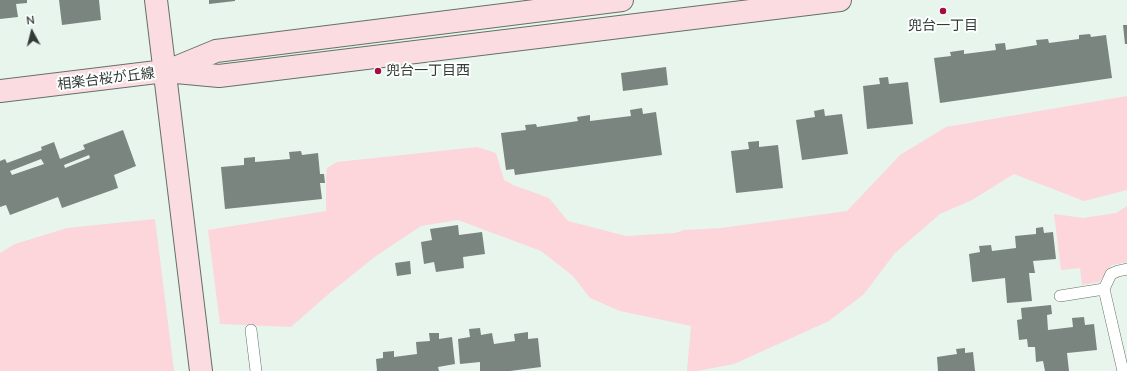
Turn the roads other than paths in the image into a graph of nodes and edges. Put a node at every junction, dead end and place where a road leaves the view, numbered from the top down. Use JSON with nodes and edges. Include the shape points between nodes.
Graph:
{"nodes":[{"id":1,"x":156,"y":0,"type":"edge"},
{"id":2,"x":622,"y":0,"type":"edge"},
{"id":3,"x":840,"y":0,"type":"edge"},
{"id":4,"x":165,"y":72,"type":"junction"},
{"id":5,"x":0,"y":91,"type":"edge"},
{"id":6,"x":1127,"y":269,"type":"edge"},
{"id":7,"x":1104,"y":289,"type":"junction"},
{"id":8,"x":1060,"y":296,"type":"dead end"},
{"id":9,"x":251,"y":330,"type":"dead end"},
{"id":10,"x":201,"y":371,"type":"edge"},
{"id":11,"x":256,"y":371,"type":"edge"},
{"id":12,"x":1123,"y":371,"type":"edge"}],
"edges":[{"from":1,"to":4,"type":"street","name":"相楽台桜が丘線"},
{"from":2,"to":4,"type":"street","via":[[216,51]]},
{"from":3,"to":4,"type":"street","via":[[219,76]]},
{"from":4,"to":5,"type":"street","name":"相楽台桜が丘線"},
{"from":4,"to":10,"type":"street"},
{"from":6,"to":7,"type":"lane","via":[[1111,274]]},
{"from":7,"to":8,"type":"lane"},
{"from":7,"to":12,"type":"lane"},
{"from":9,"to":11,"type":"lane"}]}
